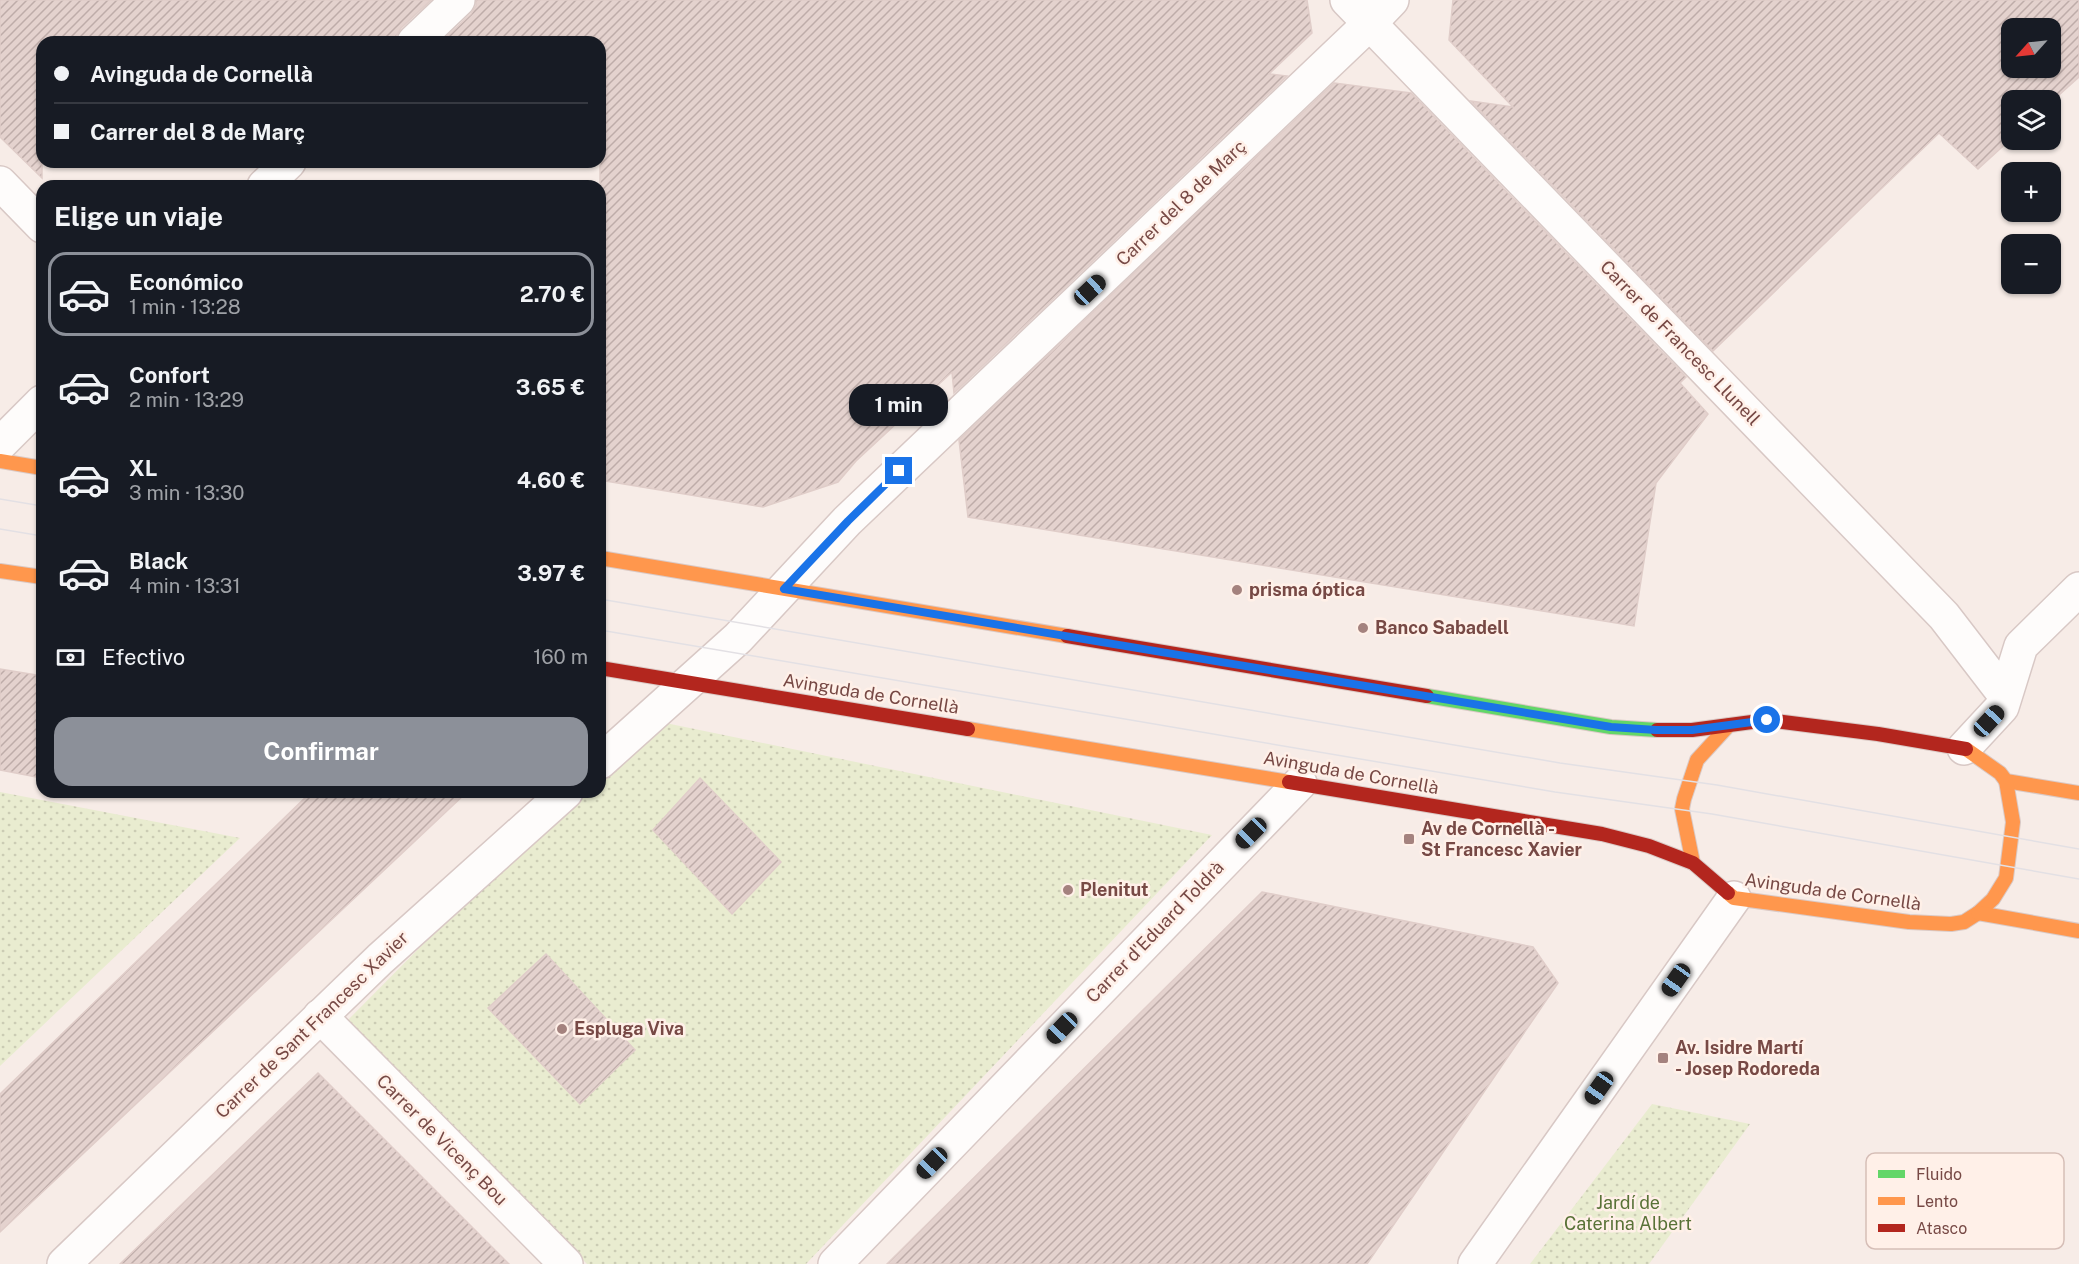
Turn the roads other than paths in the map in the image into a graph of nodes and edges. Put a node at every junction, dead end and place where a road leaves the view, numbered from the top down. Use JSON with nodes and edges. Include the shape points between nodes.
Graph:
{"nodes":[{"id":1,"x":458,"y":0,"type":"edge"},
{"id":2,"x":1347,"y":0,"type":"edge"},
{"id":3,"x":1392,"y":0,"type":"edge"},
{"id":4,"x":1369,"y":24,"type":"junction"},
{"id":5,"x":420,"y":36,"type":"edge"},
{"id":6,"x":283,"y":168,"type":"edge"},
{"id":7,"x":270,"y":180,"type":"edge"},
{"id":8,"x":0,"y":183,"type":"edge"},
{"id":9,"x":36,"y":219,"type":"edge"},
{"id":10,"x":36,"y":408,"type":"edge"},
{"id":11,"x":0,"y":444,"type":"edge"},
{"id":12,"x":0,"y":461,"type":"edge"},
{"id":13,"x":36,"y":467,"type":"edge"},
{"id":14,"x":606,"y":559,"type":"edge"},
{"id":15,"x":0,"y":571,"type":"edge"},
{"id":16,"x":36,"y":576,"type":"edge"},
{"id":17,"x":2079,"y":588,"type":"edge"},
{"id":18,"x":784,"y":589,"type":"junction"},
{"id":19,"x":606,"y":669,"type":"edge"},
{"id":20,"x":687,"y":682,"type":"junction"},
{"id":21,"x":2004,"y":694,"type":"junction"},
{"id":22,"x":1730,"y":725,"type":"junction"},
{"id":23,"x":1964,"y":748,"type":"junction"},
{"id":24,"x":606,"y":756,"type":"edge"},
{"id":25,"x":2006,"y":781,"type":"junction"},
{"id":26,"x":1300,"y":783,"type":"junction"},
{"id":27,"x":2079,"y":793,"type":"edge"},
{"id":28,"x":559,"y":798,"type":"edge"},
{"id":29,"x":1693,"y":863,"type":"junction"},
{"id":30,"x":1734,"y":898,"type":"junction"},
{"id":31,"x":1978,"y":913,"type":"junction"},
{"id":32,"x":2079,"y":931,"type":"edge"},
{"id":33,"x":320,"y":1016,"type":"junction"},
{"id":34,"x":64,"y":1264,"type":"edge"},
{"id":35,"x":566,"y":1264,"type":"edge"},
{"id":36,"x":835,"y":1264,"type":"edge"},
{"id":37,"x":1475,"y":1264,"type":"edge"}],
"edges":[{"from":1,"to":5,"type":"street"},
{"from":2,"to":4,"type":"street","name":"Carrer de Francesc Llunell"},
{"from":3,"to":4,"type":"street","name":"Carrer del 8 de Març"},
{"from":4,"to":18,"type":"street","name":"Carrer del 8 de Març","via":[[856,513]]},
{"from":4,"to":21,"type":"street","name":"Carrer de Francesc Llunell","via":[[1944,616]]},
{"from":6,"to":7,"type":"street"},
{"from":8,"to":9,"type":"street"},
{"from":10,"to":11,"type":"street"},
{"from":12,"to":13,"type":"street"},
{"from":14,"to":18,"type":"street"},
{"from":15,"to":16,"type":"street"},
{"from":17,"to":21,"type":"street","via":[[2021,646]]},
{"from":18,"to":20,"type":"street","name":"Carrer del 8 de Març","via":[[738,638]]},
{"from":18,"to":22,"type":"street","via":[[1611,727],[1692,730]]},
{"from":19,"to":20,"type":"street","name":"Avinguda de Cornellà"},
{"from":20,"to":24,"type":"street"},
{"from":20,"to":26,"type":"street","name":"Avinguda de Cornellà"},
{"from":21,"to":23,"type":"street","via":[[2002,707]]},
{"from":22,"to":23,"type":"street","via":[[1767,720]]},
{"from":22,"to":29,"type":"street","via":[[1697,760],[1684,799],[1682,809]]},
{"from":23,"to":25,"type":"street","via":[[2001,773]]},
{"from":25,"to":27,"type":"street"},
{"from":25,"to":31,"type":"street","via":[[2013,822],[2006,878]]},
{"from":26,"to":29,"type":"street","name":"Avinguda de Cornellà","via":[[1602,834]]},
{"from":26,"to":36,"type":"street","name":"Carrer d'Eduard Toldrà"},
{"from":28,"to":33,"type":"street","name":"Carrer de Sant Francesc Xavier"},
{"from":29,"to":30,"type":"street","name":"Avinguda de Cornellà"},
{"from":30,"to":31,"type":"street","name":"Avinguda de Cornellà","via":[[1910,922],[1951,924],[1964,922]]},
{"from":30,"to":37,"type":"street"},
{"from":31,"to":32,"type":"street"},
{"from":33,"to":34,"type":"street","name":"Carrer de Sant Francesc Xavier"},
{"from":33,"to":35,"type":"street","name":"Carrer de Vicenç Bou"}]}
